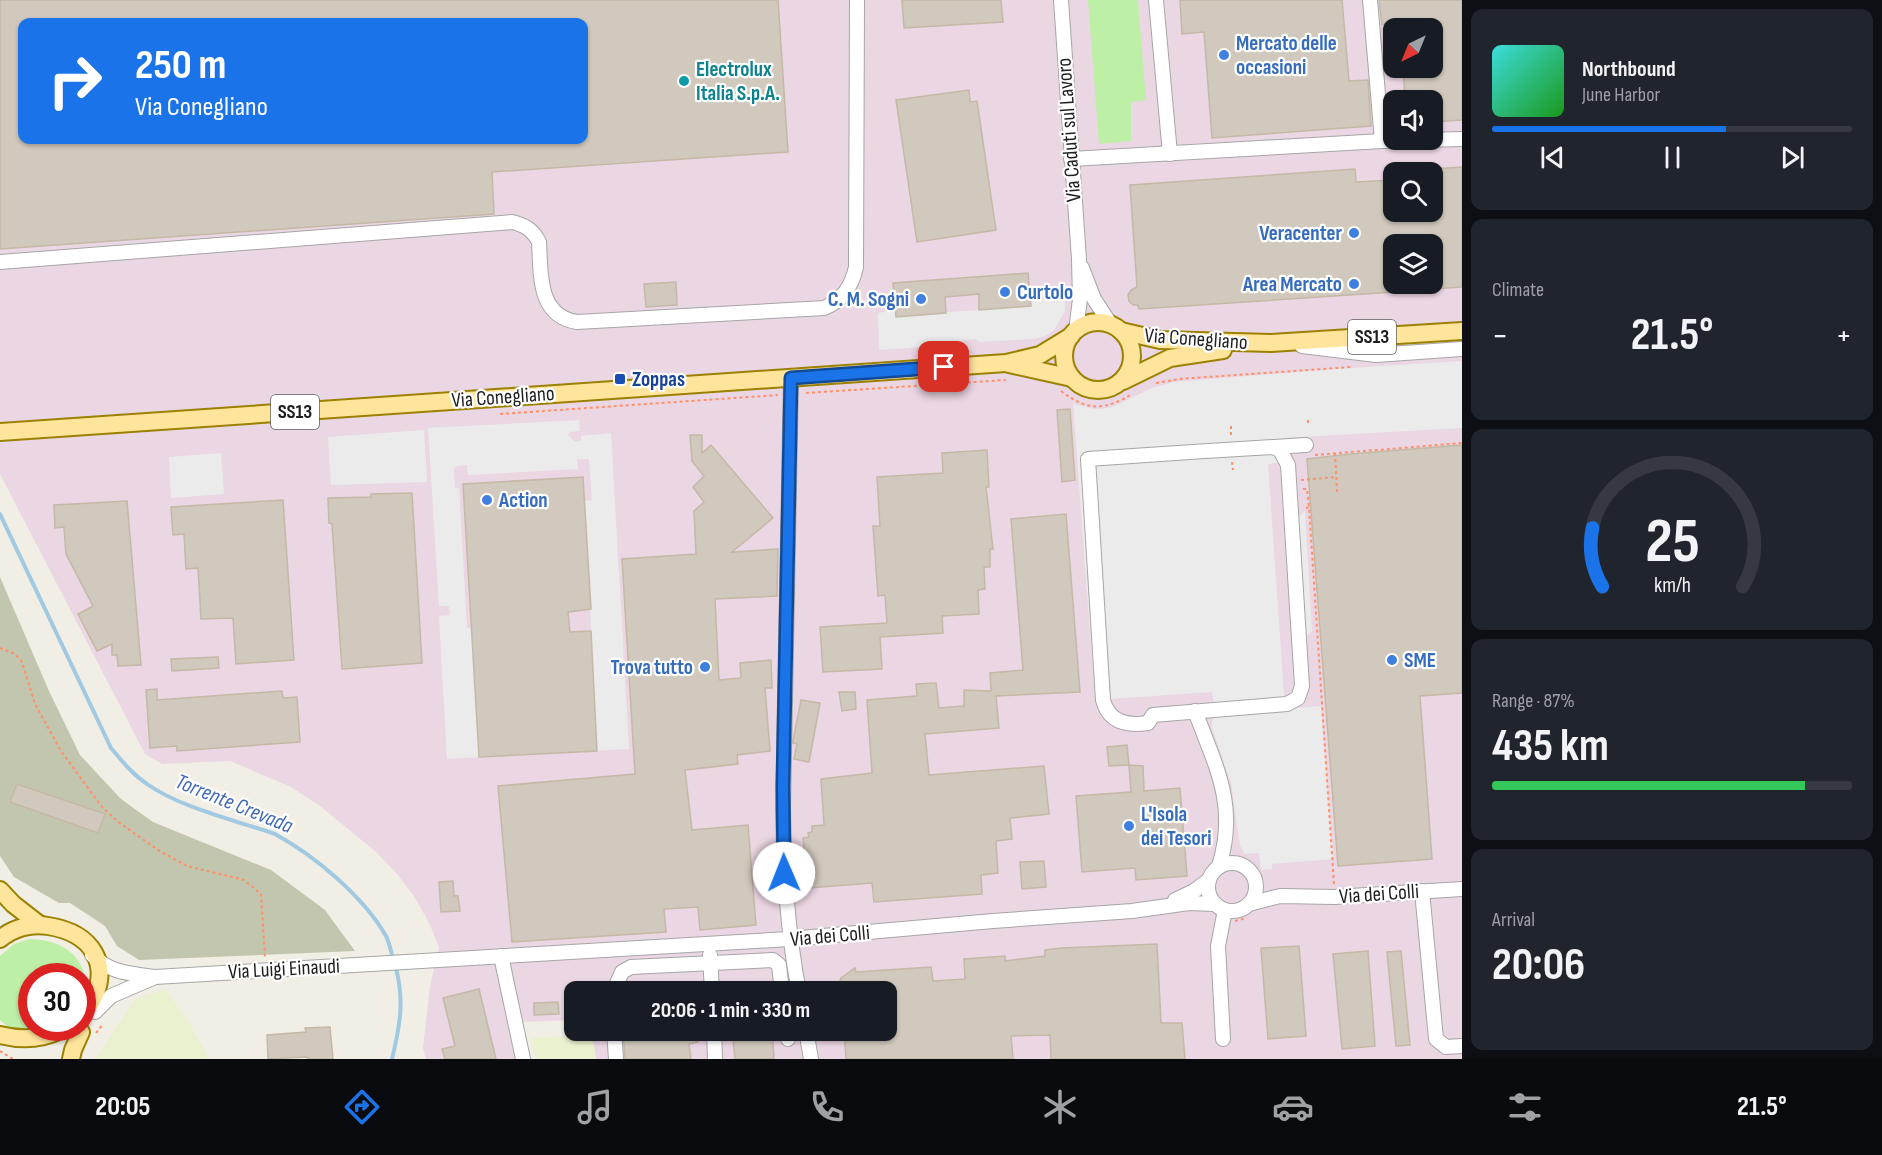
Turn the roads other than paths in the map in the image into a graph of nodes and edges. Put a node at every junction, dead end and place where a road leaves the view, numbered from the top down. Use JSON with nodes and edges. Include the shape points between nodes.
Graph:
{"nodes":[{"id":1,"x":857,"y":0,"type":"edge"},
{"id":2,"x":1061,"y":0,"type":"edge"},
{"id":3,"x":1156,"y":0,"type":"edge"},
{"id":4,"x":1371,"y":0,"type":"edge"},
{"id":5,"x":1462,"y":139,"type":"edge"},
{"id":6,"x":1382,"y":141,"type":"junction"},
{"id":7,"x":1170,"y":154,"type":"junction"},
{"id":8,"x":1071,"y":159,"type":"junction"},
{"id":9,"x":1079,"y":259,"type":"junction"},
{"id":10,"x":0,"y":262,"type":"edge"},
{"id":11,"x":1116,"y":328,"type":"junction"},
{"id":12,"x":1462,"y":331,"type":"edge"},
{"id":13,"x":1073,"y":333,"type":"junction"},
{"id":14,"x":1277,"y":343,"type":"junction"},
{"id":15,"x":1462,"y":349,"type":"edge"},
{"id":16,"x":1006,"y":363,"type":"junction"},
{"id":17,"x":791,"y":378,"type":"junction"},
{"id":18,"x":1072,"y":378,"type":"junction"},
{"id":19,"x":1122,"y":381,"type":"junction"},
{"id":20,"x":0,"y":432,"type":"edge"},
{"id":21,"x":1273,"y":447,"type":"junction"},
{"id":22,"x":1293,"y":469,"type":"junction"},
{"id":23,"x":1195,"y":711,"type":"junction"},
{"id":24,"x":1227,"y":826,"type":"junction"},
{"id":25,"x":1242,"y":865,"type":"junction"},
{"id":26,"x":1219,"y":866,"type":"junction"},
{"id":27,"x":1254,"y":877,"type":"junction"},
{"id":28,"x":1209,"y":880,"type":"junction"},
{"id":29,"x":1462,"y":889,"type":"edge"},
{"id":30,"x":0,"y":890,"type":"edge"},
{"id":31,"x":1422,"y":891,"type":"junction"},
{"id":32,"x":1296,"y":895,"type":"junction"},
{"id":33,"x":1250,"y":904,"type":"junction"},
{"id":34,"x":1159,"y":907,"type":"junction"},
{"id":35,"x":1220,"y":907,"type":"junction"},
{"id":36,"x":40,"y":924,"type":"junction"},
{"id":37,"x":0,"y":939,"type":"edge"},
{"id":38,"x":789,"y":939,"type":"junction"},
{"id":39,"x":710,"y":944,"type":"junction"},
{"id":40,"x":91,"y":954,"type":"junction"},
{"id":41,"x":501,"y":956,"type":"junction"},
{"id":42,"x":413,"y":961,"type":"joint"},
{"id":43,"x":711,"y":963,"type":"junction"},
{"id":44,"x":155,"y":977,"type":"junction"},
{"id":45,"x":618,"y":981,"type":"edge"},
{"id":46,"x":712,"y":981,"type":"edge"},
{"id":47,"x":781,"y":981,"type":"edge"},
{"id":48,"x":797,"y":981,"type":"edge"},
{"id":49,"x":99,"y":1018,"type":"junction"},
{"id":50,"x":96,"y":1022,"type":"edge"},
{"id":51,"x":0,"y":1035,"type":"edge"},
{"id":52,"x":1223,"y":1039,"type":"dead end"},
{"id":53,"x":70,"y":1041,"type":"edge"},
{"id":54,"x":81,"y":1041,"type":"edge"},
{"id":55,"x":615,"y":1041,"type":"edge"},
{"id":56,"x":714,"y":1041,"type":"edge"},
{"id":57,"x":808,"y":1041,"type":"edge"},
{"id":58,"x":1462,"y":1046,"type":"edge"},
{"id":59,"x":18,"y":1052,"type":"edge"},
{"id":60,"x":71,"y":1059,"type":"edge"},
{"id":61,"x":523,"y":1059,"type":"edge"},
{"id":62,"x":616,"y":1059,"type":"edge"},
{"id":63,"x":715,"y":1059,"type":"edge"},
{"id":64,"x":811,"y":1059,"type":"edge"}],
"edges":[{"from":1,"to":10,"type":"street","via":[[856,267],[846,292],[824,308],[569,321],[546,302],[535,234],[530,228],[512,222]]},
{"from":2,"to":8,"type":"street","name":"Via Caduti sul Lavoro"},
{"from":3,"to":7,"type":"street"},
{"from":4,"to":6,"type":"street"},
{"from":5,"to":6,"type":"street"},
{"from":6,"to":7,"type":"street"},
{"from":7,"to":8,"type":"street"},
{"from":8,"to":9,"type":"street","name":"Via Caduti sul Lavoro"},
{"from":9,"to":11,"type":"street","name":"Via Caduti sul Lavoro","via":[[1094,298]]},
{"from":9,"to":13,"type":"street","name":"Via Caduti sul Lavoro","via":[[1080,299]]},
{"from":11,"to":13,"type":"main road","via":[[1093,322]]},
{"from":11,"to":14,"type":"main road","name":"Via Conegliano","number":"SS13","via":[[1160,340]]},
{"from":11,"to":19,"type":"main road","via":[[1132,350],[1129,372]]},
{"from":12,"to":14,"type":"main road","name":"Via Conegliano","number":"SS13"},
{"from":13,"to":16,"type":"main road","name":"Via Conegliano","number":"SS13","via":[[1040,355]]},
{"from":13,"to":18,"type":"main road","via":[[1064,357]]},
{"from":14,"to":15,"type":"street","via":[[1376,355]]},
{"from":14,"to":19,"type":"main road","name":"Via Conegliano","number":"SS13","via":[[1170,358]]},
{"from":16,"to":17,"type":"main road","name":"Via Conegliano","number":"SS13"},
{"from":16,"to":18,"type":"main road","name":"Via Conegliano","number":"SS13"},
{"from":17,"to":20,"type":"main road","name":"Via Conegliano","number":"SS13"},
{"from":17,"to":38,"type":"street","via":[[783,808]]},
{"from":18,"to":19,"type":"main road","via":[[1090,390],[1113,387]]},
{"from":21,"to":22,"type":"street","via":[[1280,450]]},
{"from":21,"to":22,"type":"street","via":[[1306,445],[1293,456]]},
{"from":21,"to":23,"type":"street","via":[[1088,459],[1105,708],[1120,722],[1135,725],[1148,723],[1154,715]]},
{"from":22,"to":23,"type":"street","via":[[1302,686],[1298,698],[1287,704]]},
{"from":23,"to":24,"type":"street","via":[[1225,797]]},
{"from":24,"to":25,"type":"street"},
{"from":24,"to":26,"type":"street"},
{"from":25,"to":26,"type":"street"},
{"from":25,"to":27,"type":"street","name":"Via dei Colli"},
{"from":26,"to":28,"type":"street","name":"Via dei Colli"},
{"from":27,"to":32,"type":"street","name":"Via dei Colli"},
{"from":27,"to":33,"type":"street","via":[[1256,891]]},
{"from":28,"to":34,"type":"street","name":"Via dei Colli","via":[[1186,896]]},
{"from":28,"to":35,"type":"street","via":[[1208,893]]},
{"from":29,"to":31,"type":"street","name":"Via dei Colli"},
{"from":30,"to":36,"type":"main road"},
{"from":31,"to":32,"type":"street","name":"Via dei Colli","via":[[1335,897]]},
{"from":31,"to":58,"type":"street","via":[[1436,1039],[1446,1047]]},
{"from":32,"to":33,"type":"street","name":"Via dei Colli","via":[[1265,898]]},
{"from":33,"to":35,"type":"street","name":"Via dei Colli","via":[[1238,910]]},
{"from":34,"to":35,"type":"street","name":"Via dei Colli","via":[[1202,902]]},
{"from":34,"to":38,"type":"street","name":"Via dei Colli"},
{"from":35,"to":52,"type":"street"},
{"from":36,"to":37,"type":"main road","via":[[22,927]]},
{"from":36,"to":40,"type":"main road","via":[[69,933]]},
{"from":38,"to":39,"type":"street","name":"Via dei Colli"},
{"from":38,"to":48,"type":"street"},
{"from":39,"to":41,"type":"street","name":"Via dei Colli"},
{"from":39,"to":43,"type":"street"},
{"from":40,"to":44,"type":"street","name":"Via Luigi Einaudi","via":[[114,970]]},
{"from":40,"to":49,"type":"main road","via":[[99,972]]},
{"from":41,"to":42,"type":"street","name":"Via dei Colli"},
{"from":41,"to":61,"type":"street"},
{"from":42,"to":44,"type":"street","name":"Via Luigi Einaudi"},
{"from":43,"to":45,"type":"street","via":[[631,967],[622,972]]},
{"from":43,"to":46,"type":"street"},
{"from":43,"to":47,"type":"street","via":[[773,960],[779,965]]},
{"from":44,"to":49,"type":"street","name":"Via Luigi Einaudi","via":[[111,996]]},
{"from":49,"to":50,"type":"main road"},
{"from":51,"to":59,"type":"main road"},
{"from":53,"to":59,"type":"main road"},
{"from":54,"to":60,"type":"main road"},
{"from":55,"to":62,"type":"street"},
{"from":56,"to":63,"type":"street"},
{"from":57,"to":64,"type":"street"}]}
